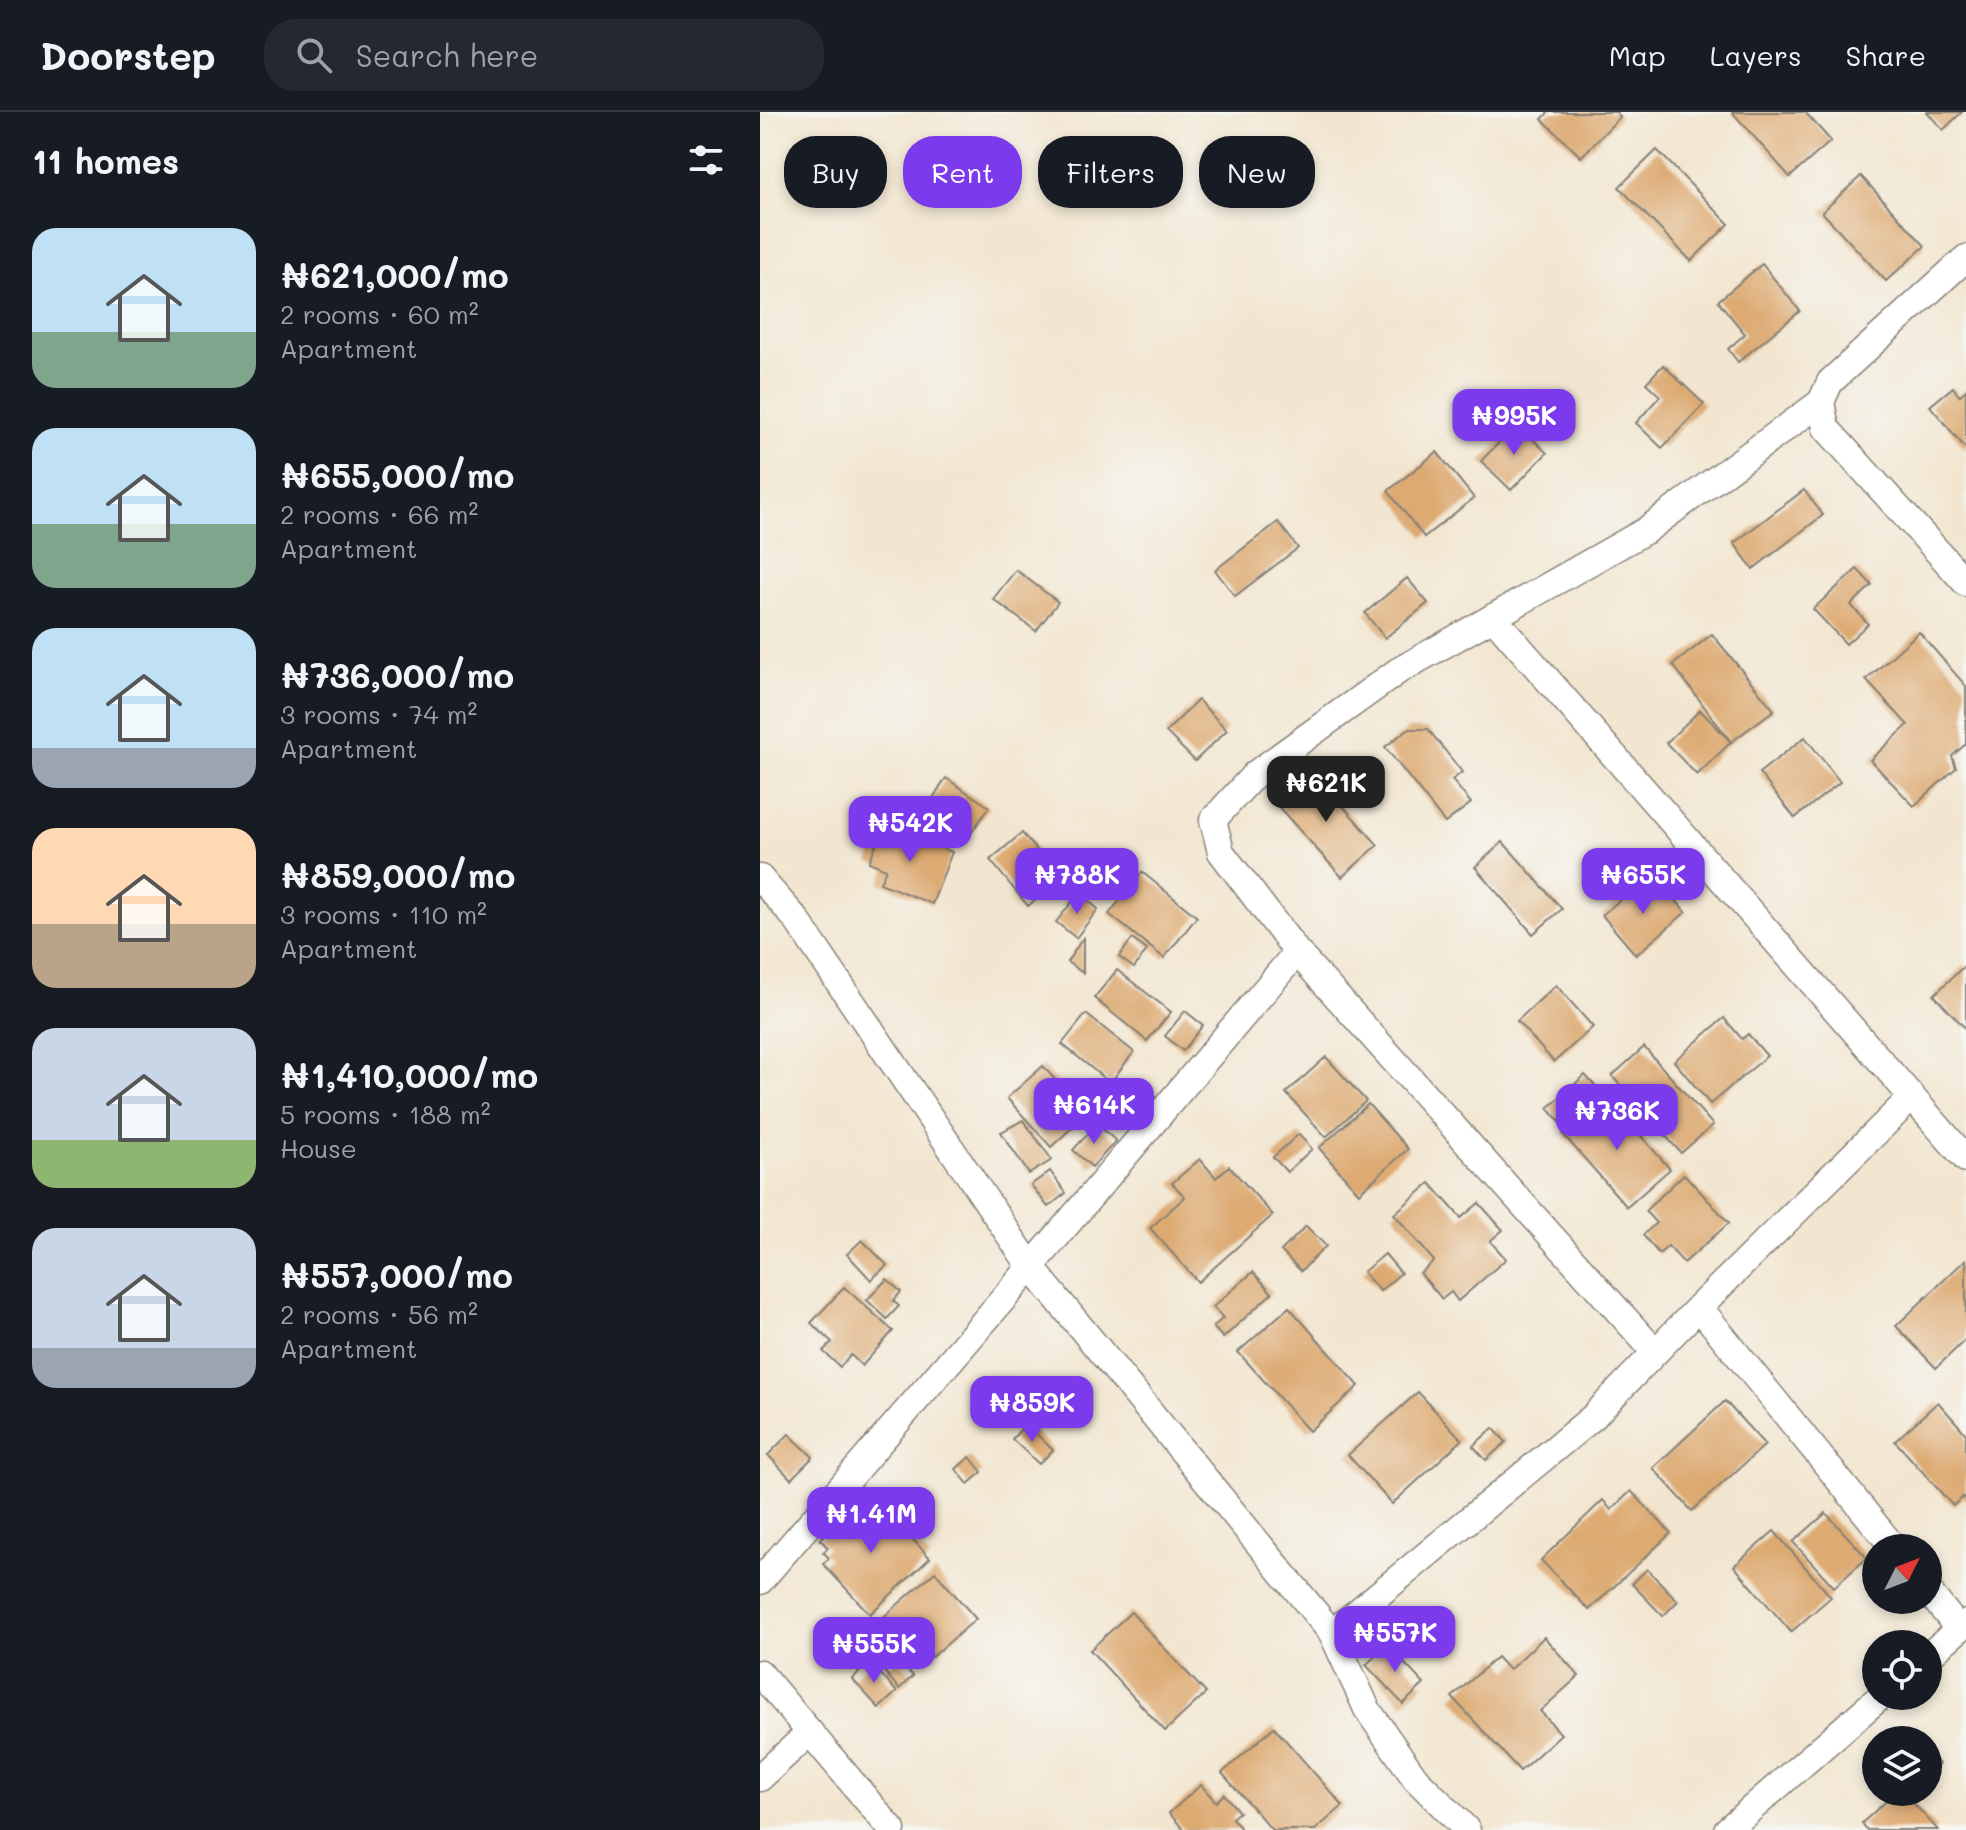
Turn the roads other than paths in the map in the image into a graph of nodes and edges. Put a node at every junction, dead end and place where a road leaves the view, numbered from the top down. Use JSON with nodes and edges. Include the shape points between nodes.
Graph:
{"nodes":[{"id":1,"x":1966,"y":258,"type":"edge"},
{"id":2,"x":1821,"y":402,"type":"junction"},
{"id":3,"x":1966,"y":583,"type":"edge"},
{"id":4,"x":1493,"y":617,"type":"junction"},
{"id":5,"x":760,"y":878,"type":"edge"},
{"id":6,"x":1297,"y":952,"type":"junction"},
{"id":7,"x":1912,"y":1097,"type":"junction"},
{"id":8,"x":1966,"y":1159,"type":"edge"},
{"id":9,"x":1031,"y":1267,"type":"junction"},
{"id":10,"x":1699,"y":1307,"type":"junction"},
{"id":11,"x":1655,"y":1352,"type":"junction"},
{"id":12,"x":1883,"y":1534,"type":"edge"},
{"id":13,"x":760,"y":1581,"type":"edge"},
{"id":14,"x":1942,"y":1605,"type":"edge"},
{"id":15,"x":1962,"y":1626,"type":"edge"},
{"id":16,"x":1332,"y":1633,"type":"junction"},
{"id":17,"x":1942,"y":1644,"type":"edge"},
{"id":18,"x":760,"y":1673,"type":"edge"},
{"id":19,"x":1865,"y":1710,"type":"edge"},
{"id":20,"x":810,"y":1732,"type":"junction"},
{"id":21,"x":760,"y":1778,"type":"edge"},
{"id":22,"x":892,"y":1830,"type":"edge"},
{"id":23,"x":1467,"y":1830,"type":"edge"},
{"id":24,"x":1727,"y":1830,"type":"edge"}],
"edges":[{"from":1,"to":2,"type":"street","via":[[1830,382]]},
{"from":2,"to":3,"type":"street","via":[[1826,428]]},
{"from":2,"to":4,"type":"street","via":[[1645,531]]},
{"from":4,"to":6,"type":"street","via":[[1398,671],[1255,774],[1213,820],[1221,852]]},
{"from":4,"to":7,"type":"street"},
{"from":5,"to":9,"type":"street","via":[[796,919]]},
{"from":6,"to":9,"type":"street"},
{"from":6,"to":11,"type":"street"},
{"from":7,"to":8,"type":"street"},
{"from":7,"to":10,"type":"street"},
{"from":9,"to":13,"type":"street"},
{"from":9,"to":16,"type":"street"},
{"from":10,"to":11,"type":"street"},
{"from":10,"to":12,"type":"street"},
{"from":11,"to":16,"type":"street","via":[[1593,1417]]},
{"from":14,"to":15,"type":"street"},
{"from":15,"to":17,"type":"street"},
{"from":16,"to":23,"type":"street","via":[[1367,1709],[1415,1778]]},
{"from":18,"to":20,"type":"street"},
{"from":19,"to":24,"type":"street"},
{"from":20,"to":21,"type":"street"},
{"from":20,"to":22,"type":"street"}]}
